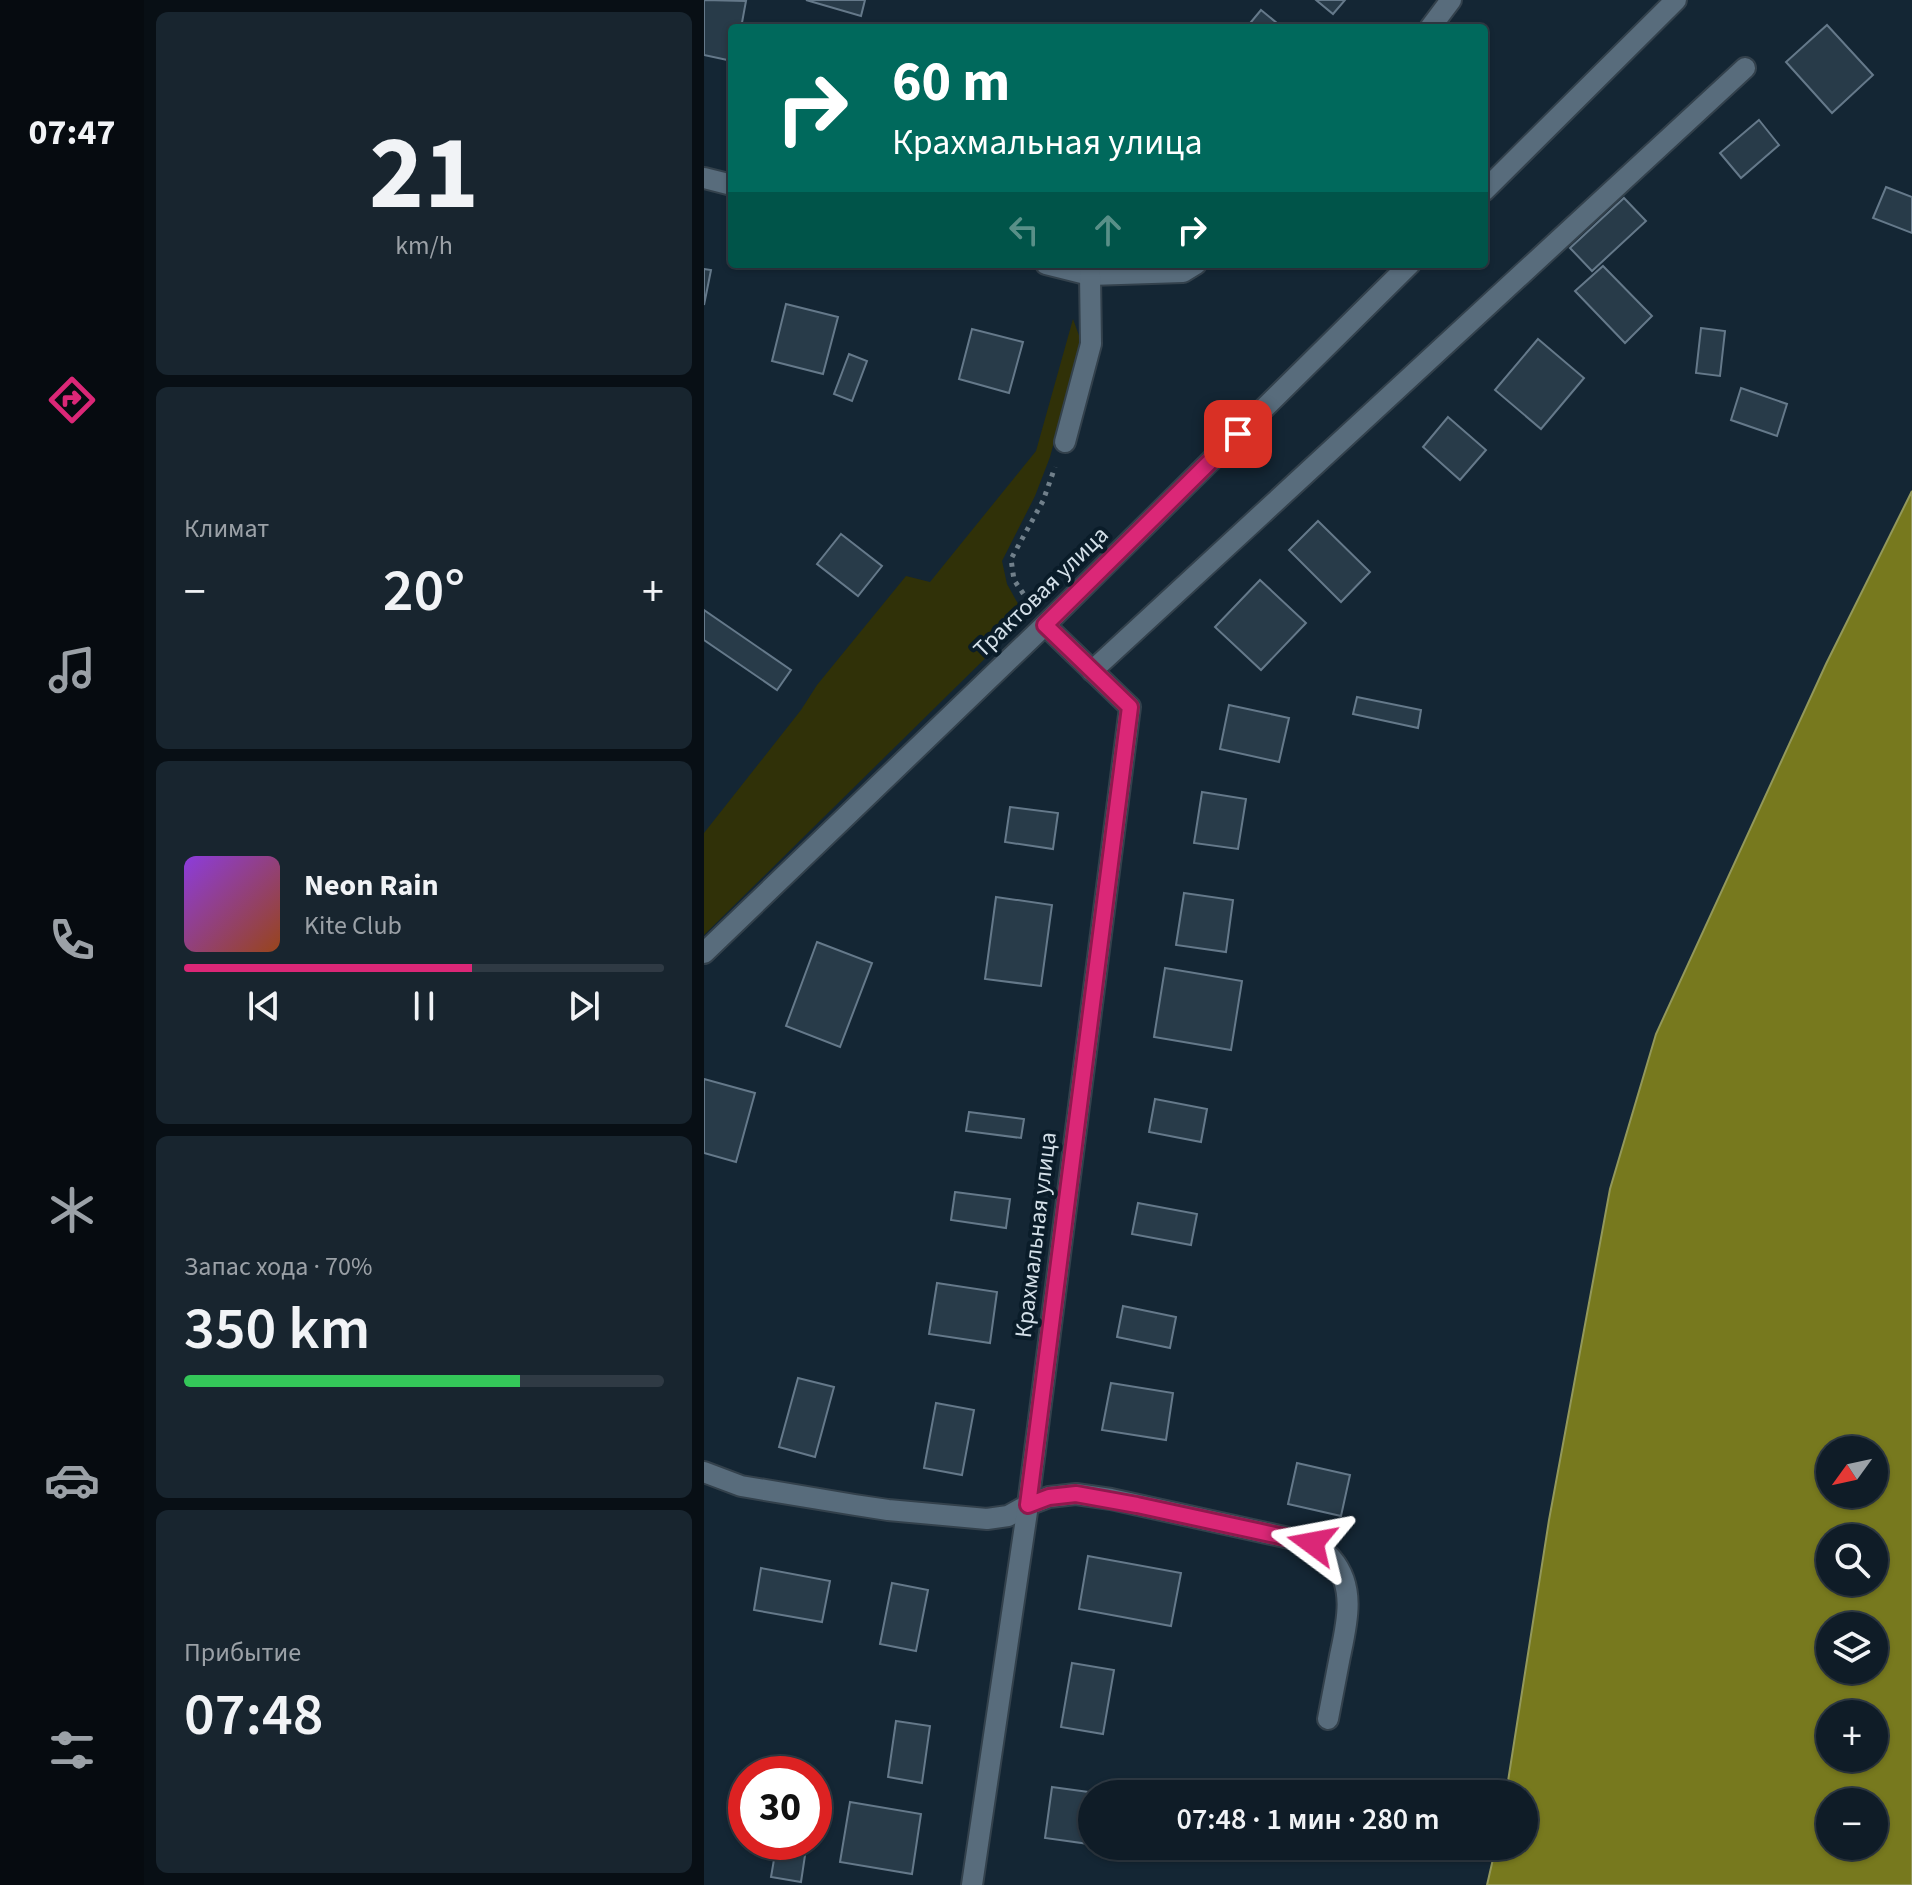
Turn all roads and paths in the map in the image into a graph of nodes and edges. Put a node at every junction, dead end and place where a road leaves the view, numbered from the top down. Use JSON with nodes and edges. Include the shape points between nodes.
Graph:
{"nodes":[{"id":1,"x":1451,"y":0,"type":"edge"},
{"id":2,"x":1676,"y":0,"type":"edge"},
{"id":3,"x":1433,"y":24,"type":"edge"},
{"id":4,"x":1745,"y":68,"type":"dead end"},
{"id":5,"x":704,"y":178,"type":"edge"},
{"id":6,"x":728,"y":184,"type":"edge"},
{"id":7,"x":1488,"y":187,"type":"edge"},
{"id":8,"x":1062,"y":268,"type":"edge"},
{"id":9,"x":1190,"y":268,"type":"edge"},
{"id":10,"x":1406,"y":268,"type":"edge"},
{"id":11,"x":1090,"y":275,"type":"junction"},
{"id":12,"x":1065,"y":442,"type":"joint"},
{"id":13,"x":1045,"y":625,"type":"junction"},
{"id":14,"x":1092,"y":671,"type":"junction"},
{"id":15,"x":704,"y":953,"type":"edge"},
{"id":16,"x":704,"y":1472,"type":"edge"},
{"id":17,"x":1028,"y":1505,"type":"junction"},
{"id":18,"x":1328,"y":1719,"type":"dead end"},
{"id":19,"x":972,"y":1885,"type":"edge"}],
"edges":[{"from":1,"to":3,"type":"street"},
{"from":2,"to":7,"type":"street"},
{"from":4,"to":14,"type":"street"},
{"from":5,"to":6,"type":"street"},
{"from":8,"to":11,"type":"street"},
{"from":9,"to":11,"type":"street"},
{"from":10,"to":13,"type":"street","name":"Трактовая улица"},
{"from":11,"to":12,"type":"street","via":[[1091,344]]},
{"from":12,"to":13,"type":"path","via":[[1043,501],[1011,559],[1014,580]]},
{"from":13,"to":14,"type":"street","name":"Крахмальная улица"},
{"from":13,"to":15,"type":"street","name":"Трактовая улица"},
{"from":14,"to":17,"type":"street","name":"Крахмальная улица","via":[[1130,707]]},
{"from":16,"to":17,"type":"street","via":[[741,1486],[888,1510],[987,1519]]},
{"from":17,"to":18,"type":"street","via":[[1076,1494],[1312,1543],[1340,1571],[1349,1603]]},
{"from":17,"to":19,"type":"street","name":"Крахмальная улица"}]}
